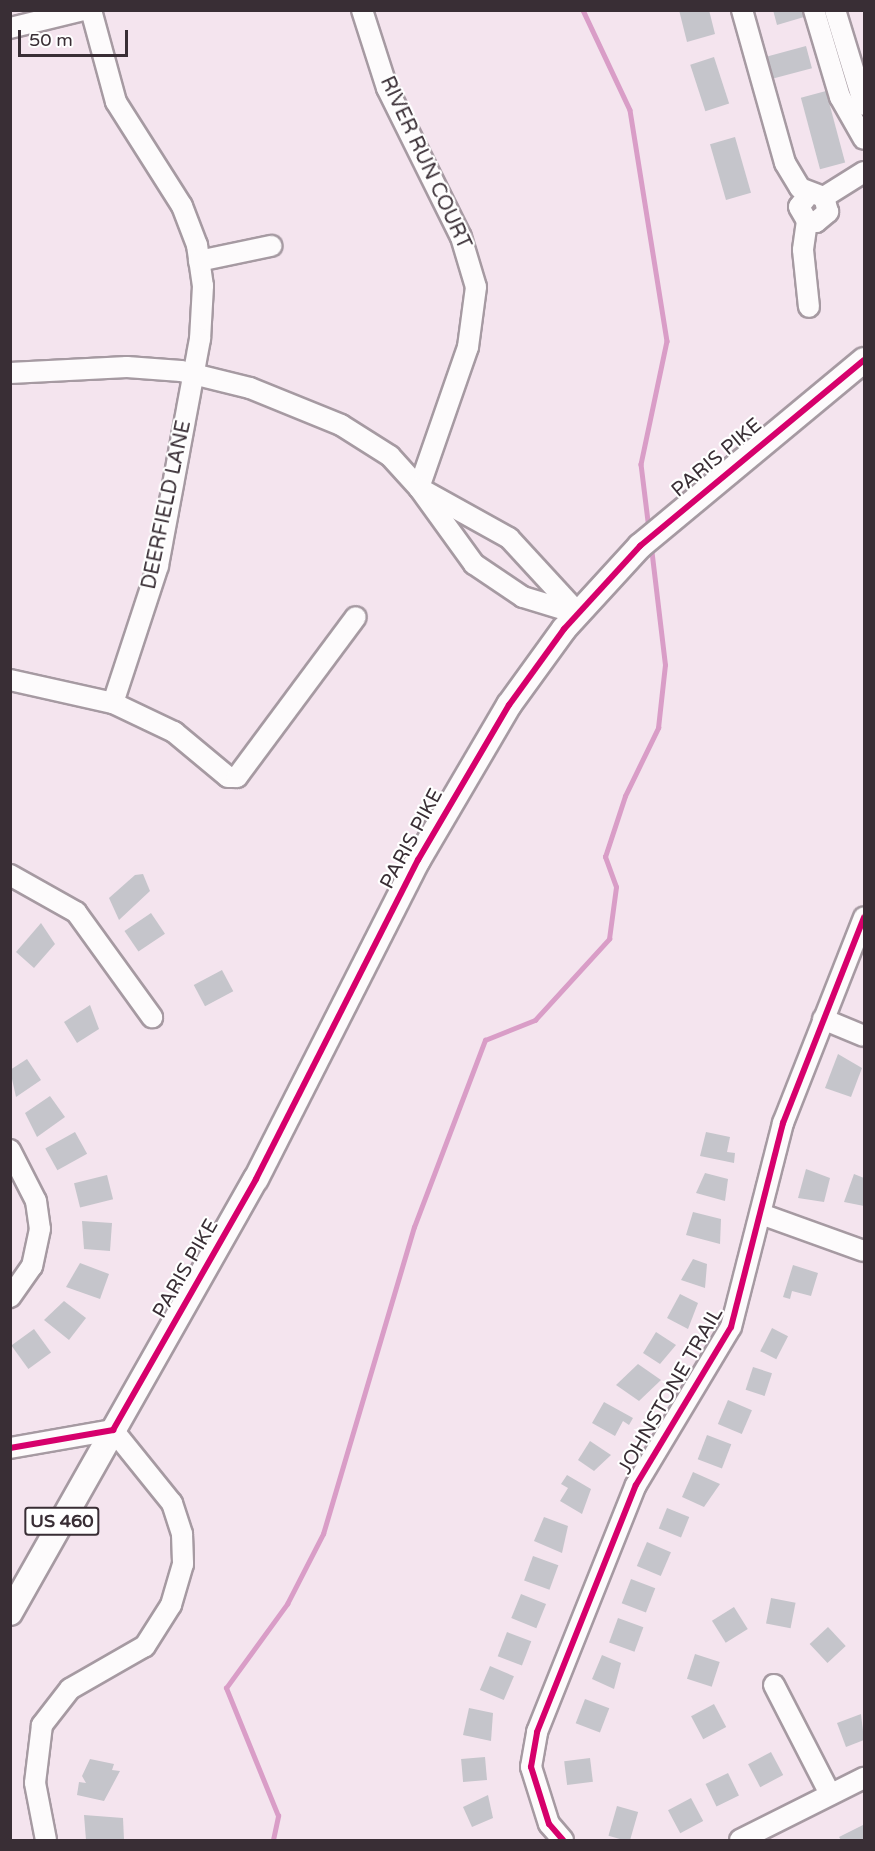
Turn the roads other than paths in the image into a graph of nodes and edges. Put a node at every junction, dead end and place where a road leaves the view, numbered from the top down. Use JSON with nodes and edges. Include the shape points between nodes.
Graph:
{"nodes":[{"id":1,"x":84,"y":10,"type":"edge"},
{"id":2,"x":91,"y":10,"type":"edge"},
{"id":3,"x":362,"y":10,"type":"edge"},
{"id":4,"x":742,"y":10,"type":"edge"},
{"id":5,"x":814,"y":10,"type":"edge"},
{"id":6,"x":835,"y":10,"type":"edge"},
{"id":7,"x":10,"y":28,"type":"edge"},
{"id":8,"x":864,"y":105,"type":"edge"},
{"id":9,"x":864,"y":139,"type":"edge"},
{"id":10,"x":864,"y":172,"type":"edge"},
{"id":11,"x":817,"y":195,"type":"junction"},
{"id":12,"x":271,"y":246,"type":"dead end"},
{"id":13,"x":199,"y":261,"type":"junction"},
{"id":14,"x":809,"y":307,"type":"dead end"},
{"id":15,"x":864,"y":360,"type":"edge"},
{"id":16,"x":10,"y":373,"type":"edge"},
{"id":17,"x":194,"y":374,"type":"junction"},
{"id":18,"x":419,"y":488,"type":"junction"},
{"id":19,"x":579,"y":614,"type":"junction"},
{"id":20,"x":356,"y":617,"type":"dead end"},
{"id":21,"x":10,"y":680,"type":"edge"},
{"id":22,"x":113,"y":703,"type":"junction"},
{"id":23,"x":10,"y":875,"type":"edge"},
{"id":24,"x":864,"y":917,"type":"edge"},
{"id":25,"x":152,"y":1017,"type":"dead end"},
{"id":26,"x":823,"y":1019,"type":"junction"},
{"id":27,"x":864,"y":1036,"type":"edge"},
{"id":28,"x":10,"y":1150,"type":"edge"},
{"id":29,"x":761,"y":1214,"type":"junction"},
{"id":30,"x":864,"y":1251,"type":"edge"},
{"id":31,"x":10,"y":1298,"type":"edge"},
{"id":32,"x":113,"y":1430,"type":"junction"},
{"id":33,"x":10,"y":1448,"type":"edge"},
{"id":34,"x":10,"y":1613,"type":"edge"},
{"id":35,"x":774,"y":1685,"type":"dead end"},
{"id":36,"x":864,"y":1778,"type":"edge"},
{"id":37,"x":830,"y":1794,"type":"junction"},
{"id":38,"x":46,"y":1840,"type":"edge"},
{"id":39,"x":563,"y":1840,"type":"edge"},
{"id":40,"x":740,"y":1840,"type":"edge"}],
"edges":[{"from":1,"to":7,"type":"street"},
{"from":2,"to":13,"type":"street","name":"DEERFIELD LANE","via":[[116,102],[182,206]]},
{"from":3,"to":18,"type":"street","name":"RIVER RUN COURT","via":[[387,88],[462,237],[476,287],[468,346]]},
{"from":4,"to":11,"type":"street","via":[[784,163]]},
{"from":5,"to":9,"type":"street","via":[[840,97]]},
{"from":6,"to":8,"type":"street"},
{"from":10,"to":11,"type":"street"},
{"from":11,"to":14,"type":"street","via":[[799,207],[807,221],[803,250]]},
{"from":12,"to":13,"type":"street"},
{"from":13,"to":17,"type":"street","name":"DEERFIELD LANE","via":[[203,286]]},
{"from":15,"to":19,"type":"main road","name":"PARIS PIKE","number":"US 460","via":[[663,525]]},
{"from":16,"to":17,"type":"street","via":[[127,368]]},
{"from":17,"to":18,"type":"street","via":[[250,387],[341,425],[390,456]]},
{"from":17,"to":22,"type":"street","name":"DEERFIELD LANE","via":[[158,566]]},
{"from":18,"to":19,"type":"street","via":[[509,538]]},
{"from":18,"to":19,"type":"street","via":[[474,564],[523,597]]},
{"from":19,"to":32,"type":"main road","name":"PARIS PIKE","number":"US 460","via":[[471,764],[256,1179]]},
{"from":20,"to":22,"type":"street","via":[[237,777],[228,777],[174,732]]},
{"from":21,"to":22,"type":"street"},
{"from":23,"to":25,"type":"street","via":[[76,912]]},
{"from":24,"to":26,"type":"street","name":"JOHNSTONE TRAIL"},
{"from":26,"to":27,"type":"street"},
{"from":26,"to":29,"type":"street","name":"JOHNSTONE TRAIL","via":[[783,1123]]},
{"from":28,"to":31,"type":"street","via":[[36,1201],[40,1229],[32,1266]]},
{"from":29,"to":30,"type":"street"},
{"from":29,"to":39,"type":"street","name":"JOHNSTONE TRAIL","via":[[731,1328],[636,1485],[537,1732],[531,1767],[549,1824]]},
{"from":32,"to":33,"type":"street"},
{"from":32,"to":34,"type":"main road","name":"PARIS PIKE","number":"US 460"},
{"from":32,"to":38,"type":"street","via":[[172,1503],[183,1564],[171,1605],[145,1646],[70,1689],[42,1725],[35,1783]]},
{"from":35,"to":37,"type":"street"},
{"from":36,"to":37,"type":"street"},
{"from":37,"to":40,"type":"street"}]}
